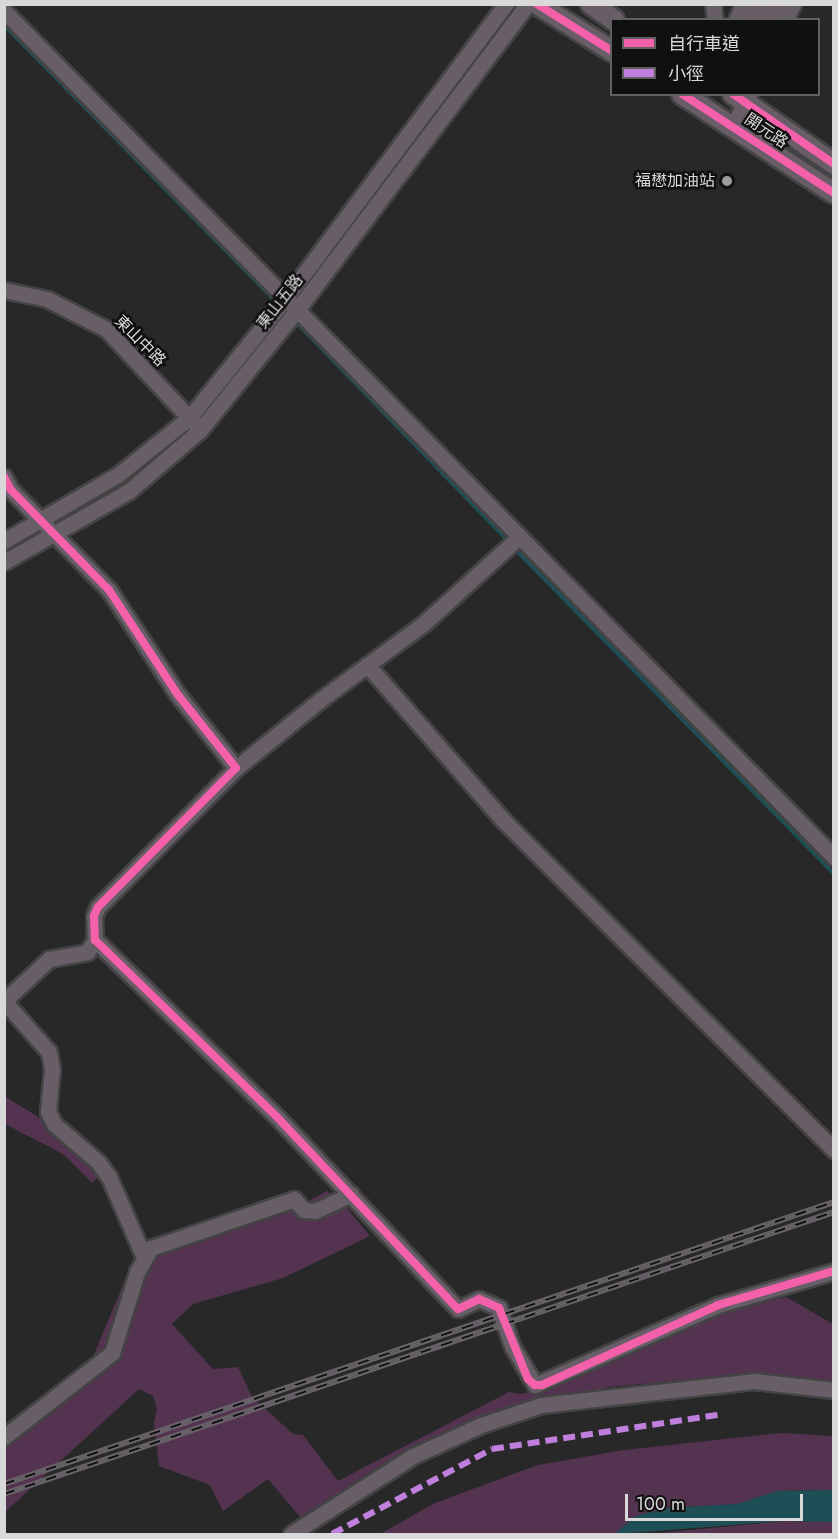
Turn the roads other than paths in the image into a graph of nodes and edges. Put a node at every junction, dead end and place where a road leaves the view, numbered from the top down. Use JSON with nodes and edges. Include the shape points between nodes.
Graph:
{"nodes":[{"id":1,"x":506,"y":4,"type":"edge"},
{"id":2,"x":528,"y":4,"type":"edge"},
{"id":3,"x":537,"y":4,"type":"edge"},
{"id":4,"x":591,"y":4,"type":"edge"},
{"id":5,"x":743,"y":4,"type":"edge"},
{"id":6,"x":758,"y":4,"type":"edge"},
{"id":7,"x":777,"y":4,"type":"edge"},
{"id":8,"x":793,"y":4,"type":"edge"},
{"id":9,"x":4,"y":11,"type":"edge"},
{"id":10,"x":611,"y":18,"type":"edge"},
{"id":11,"x":737,"y":18,"type":"edge"},
{"id":12,"x":752,"y":18,"type":"edge"},
{"id":13,"x":771,"y":18,"type":"edge"},
{"id":14,"x":786,"y":18,"type":"edge"},
{"id":15,"x":610,"y":50,"type":"edge"},
{"id":16,"x":740,"y":97,"type":"edge"},
{"id":17,"x":707,"y":105,"type":"edge"},
{"id":18,"x":834,"y":164,"type":"edge"},
{"id":19,"x":834,"y":193,"type":"edge"},
{"id":20,"x":4,"y":290,"type":"edge"},
{"id":21,"x":285,"y":298,"type":"junction"},
{"id":22,"x":297,"y":310,"type":"junction"},
{"id":23,"x":189,"y":417,"type":"junction"},
{"id":24,"x":200,"y":430,"type":"junction"},
{"id":25,"x":4,"y":477,"type":"edge"},
{"id":26,"x":43,"y":521,"type":"junction"},
{"id":27,"x":57,"y":534,"type":"junction"},
{"id":28,"x":519,"y":537,"type":"junction"},
{"id":29,"x":4,"y":541,"type":"edge"},
{"id":30,"x":4,"y":562,"type":"edge"},
{"id":31,"x":369,"y":667,"type":"junction"},
{"id":32,"x":236,"y":768,"type":"junction"},
{"id":33,"x":834,"y":857,"type":"edge"},
{"id":34,"x":95,"y":940,"type":"junction"},
{"id":35,"x":4,"y":1001,"type":"edge"},
{"id":36,"x":834,"y":1150,"type":"edge"},
{"id":37,"x":351,"y":1194,"type":"junction"},
{"id":38,"x":143,"y":1255,"type":"junction"},
{"id":39,"x":834,"y":1271,"type":"edge"},
{"id":40,"x":834,"y":1390,"type":"edge"},
{"id":41,"x":8,"y":1428,"type":"edge"},
{"id":42,"x":291,"y":1534,"type":"edge"}],
"edges":[{"from":1,"to":21,"type":"street","name":"東山五路"},
{"from":2,"to":22,"type":"street","name":"東山五路"},
{"from":3,"to":15,"type":"main road"},
{"from":4,"to":10,"type":"main road"},
{"from":5,"to":11,"type":"street"},
{"from":6,"to":12,"type":"main road"},
{"from":7,"to":13,"type":"main road"},
{"from":8,"to":14,"type":"street"},
{"from":9,"to":21,"type":"street"},
{"from":16,"to":17,"type":"main road"},
{"from":16,"to":18,"type":"main road","name":"開元路"},
{"from":17,"to":19,"type":"main road","name":"開元路"},
{"from":20,"to":23,"type":"street","name":"東山中路","via":[[47,298],[106,329]]},
{"from":21,"to":22,"type":"street"},
{"from":21,"to":23,"type":"street","name":"東山五路"},
{"from":22,"to":24,"type":"street","name":"東山五路"},
{"from":22,"to":28,"type":"street"},
{"from":23,"to":24,"type":"street","name":"東山中路"},
{"from":23,"to":26,"type":"street","name":"東山五路","via":[[119,474]]},
{"from":24,"to":27,"type":"street","name":"東山五路","via":[[129,491]]},
{"from":25,"to":26,"type":"street","via":[[11,490]]},
{"from":26,"to":27,"type":"street"},
{"from":26,"to":29,"type":"street","name":"東山五路"},
{"from":27,"to":30,"type":"street","name":"東山五路"},
{"from":27,"to":32,"type":"street","via":[[109,590],[178,695]]},
{"from":28,"to":31,"type":"street"},
{"from":28,"to":33,"type":"street"},
{"from":31,"to":32,"type":"street","via":[[320,700]]},
{"from":31,"to":36,"type":"street","via":[[502,819]]},
{"from":32,"to":34,"type":"street","via":[[98,907],[94,916]]},
{"from":34,"to":35,"type":"street","via":[[87,952],[43,963]]},
{"from":34,"to":37,"type":"street"},
{"from":35,"to":38,"type":"street","via":[[49,1052],[52,1069],[48,1112],[54,1124],[98,1162],[109,1177]]},
{"from":37,"to":38,"type":"street","via":[[315,1211],[304,1210],[294,1199],[151,1248]]},
{"from":37,"to":39,"type":"street","via":[[458,1309],[479,1299],[499,1308],[528,1379],[535,1385],[718,1305]]},
{"from":38,"to":41,"type":"street","via":[[112,1353]]},
{"from":40,"to":42,"type":"street","via":[[754,1381],[541,1405],[481,1425],[413,1456]]}]}
